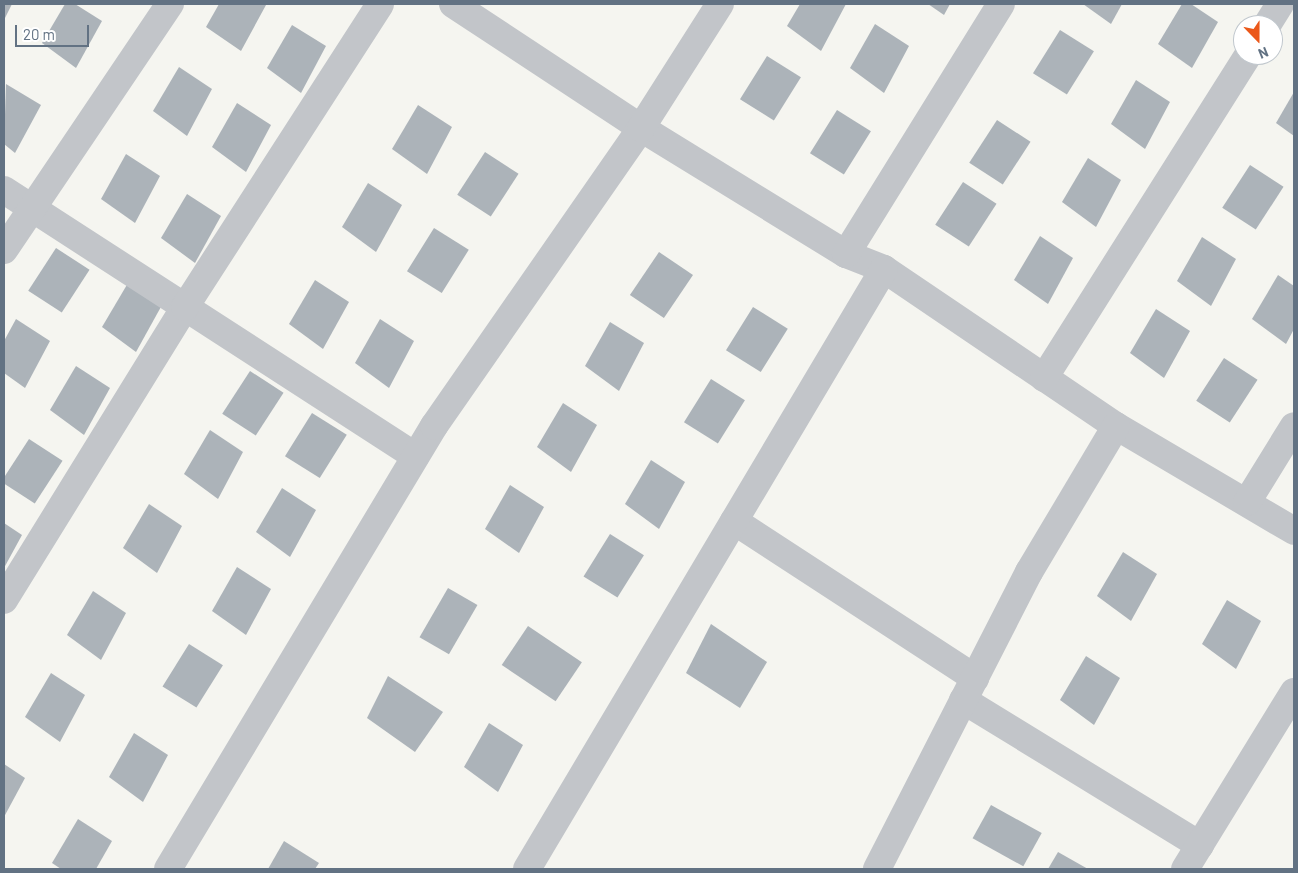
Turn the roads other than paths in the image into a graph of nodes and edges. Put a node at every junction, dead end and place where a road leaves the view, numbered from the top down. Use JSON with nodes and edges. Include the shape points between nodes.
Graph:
{"nodes":[{"id":1,"x":170,"y":4,"type":"edge"},
{"id":2,"x":380,"y":4,"type":"edge"},
{"id":3,"x":454,"y":4,"type":"edge"},
{"id":4,"x":720,"y":4,"type":"edge"},
{"id":5,"x":1001,"y":4,"type":"edge"},
{"id":6,"x":1280,"y":4,"type":"edge"},
{"id":7,"x":1273,"y":15,"type":"edge"},
{"id":8,"x":1242,"y":65,"type":"edge"},
{"id":9,"x":640,"y":128,"type":"junction"},
{"id":10,"x":4,"y":190,"type":"edge"},
{"id":11,"x":34,"y":209,"type":"junction"},
{"id":12,"x":4,"y":250,"type":"edge"},
{"id":13,"x":846,"y":254,"type":"junction"},
{"id":14,"x":884,"y":269,"type":"junction"},
{"id":15,"x":185,"y":307,"type":"junction"},
{"id":16,"x":1044,"y":378,"type":"junction"},
{"id":17,"x":1116,"y":426,"type":"junction"},
{"id":18,"x":1294,"y":426,"type":"edge"},
{"id":19,"x":416,"y":456,"type":"junction"},
{"id":20,"x":1247,"y":502,"type":"junction"},
{"id":21,"x":734,"y":521,"type":"junction"},
{"id":22,"x":1294,"y":531,"type":"edge"},
{"id":23,"x":4,"y":600,"type":"edge"},
{"id":24,"x":969,"y":689,"type":"junction"},
{"id":25,"x":1294,"y":692,"type":"edge"},
{"id":26,"x":1200,"y":845,"type":"junction"},
{"id":27,"x":168,"y":869,"type":"edge"},
{"id":28,"x":528,"y":869,"type":"edge"},
{"id":29,"x":877,"y":869,"type":"edge"},
{"id":30,"x":1185,"y":869,"type":"edge"}],
"edges":[{"from":1,"to":11,"type":"street"},
{"from":2,"to":15,"type":"street"},
{"from":3,"to":9,"type":"street"},
{"from":4,"to":9,"type":"street"},
{"from":5,"to":13,"type":"street"},
{"from":6,"to":7,"type":"street"},
{"from":8,"to":16,"type":"street"},
{"from":9,"to":13,"type":"street"},
{"from":9,"to":19,"type":"street"},
{"from":10,"to":11,"type":"street"},
{"from":11,"to":12,"type":"street"},
{"from":11,"to":15,"type":"street"},
{"from":13,"to":14,"type":"street"},
{"from":14,"to":16,"type":"street"},
{"from":14,"to":21,"type":"street"},
{"from":15,"to":19,"type":"street"},
{"from":15,"to":23,"type":"street"},
{"from":16,"to":17,"type":"street"},
{"from":17,"to":20,"type":"street"},
{"from":17,"to":24,"type":"street","via":[[1029,572]]},
{"from":18,"to":20,"type":"street"},
{"from":19,"to":27,"type":"street"},
{"from":20,"to":22,"type":"street"},
{"from":21,"to":24,"type":"street"},
{"from":21,"to":28,"type":"street"},
{"from":24,"to":26,"type":"street"},
{"from":24,"to":29,"type":"street"},
{"from":25,"to":26,"type":"street"},
{"from":26,"to":30,"type":"street"}]}
